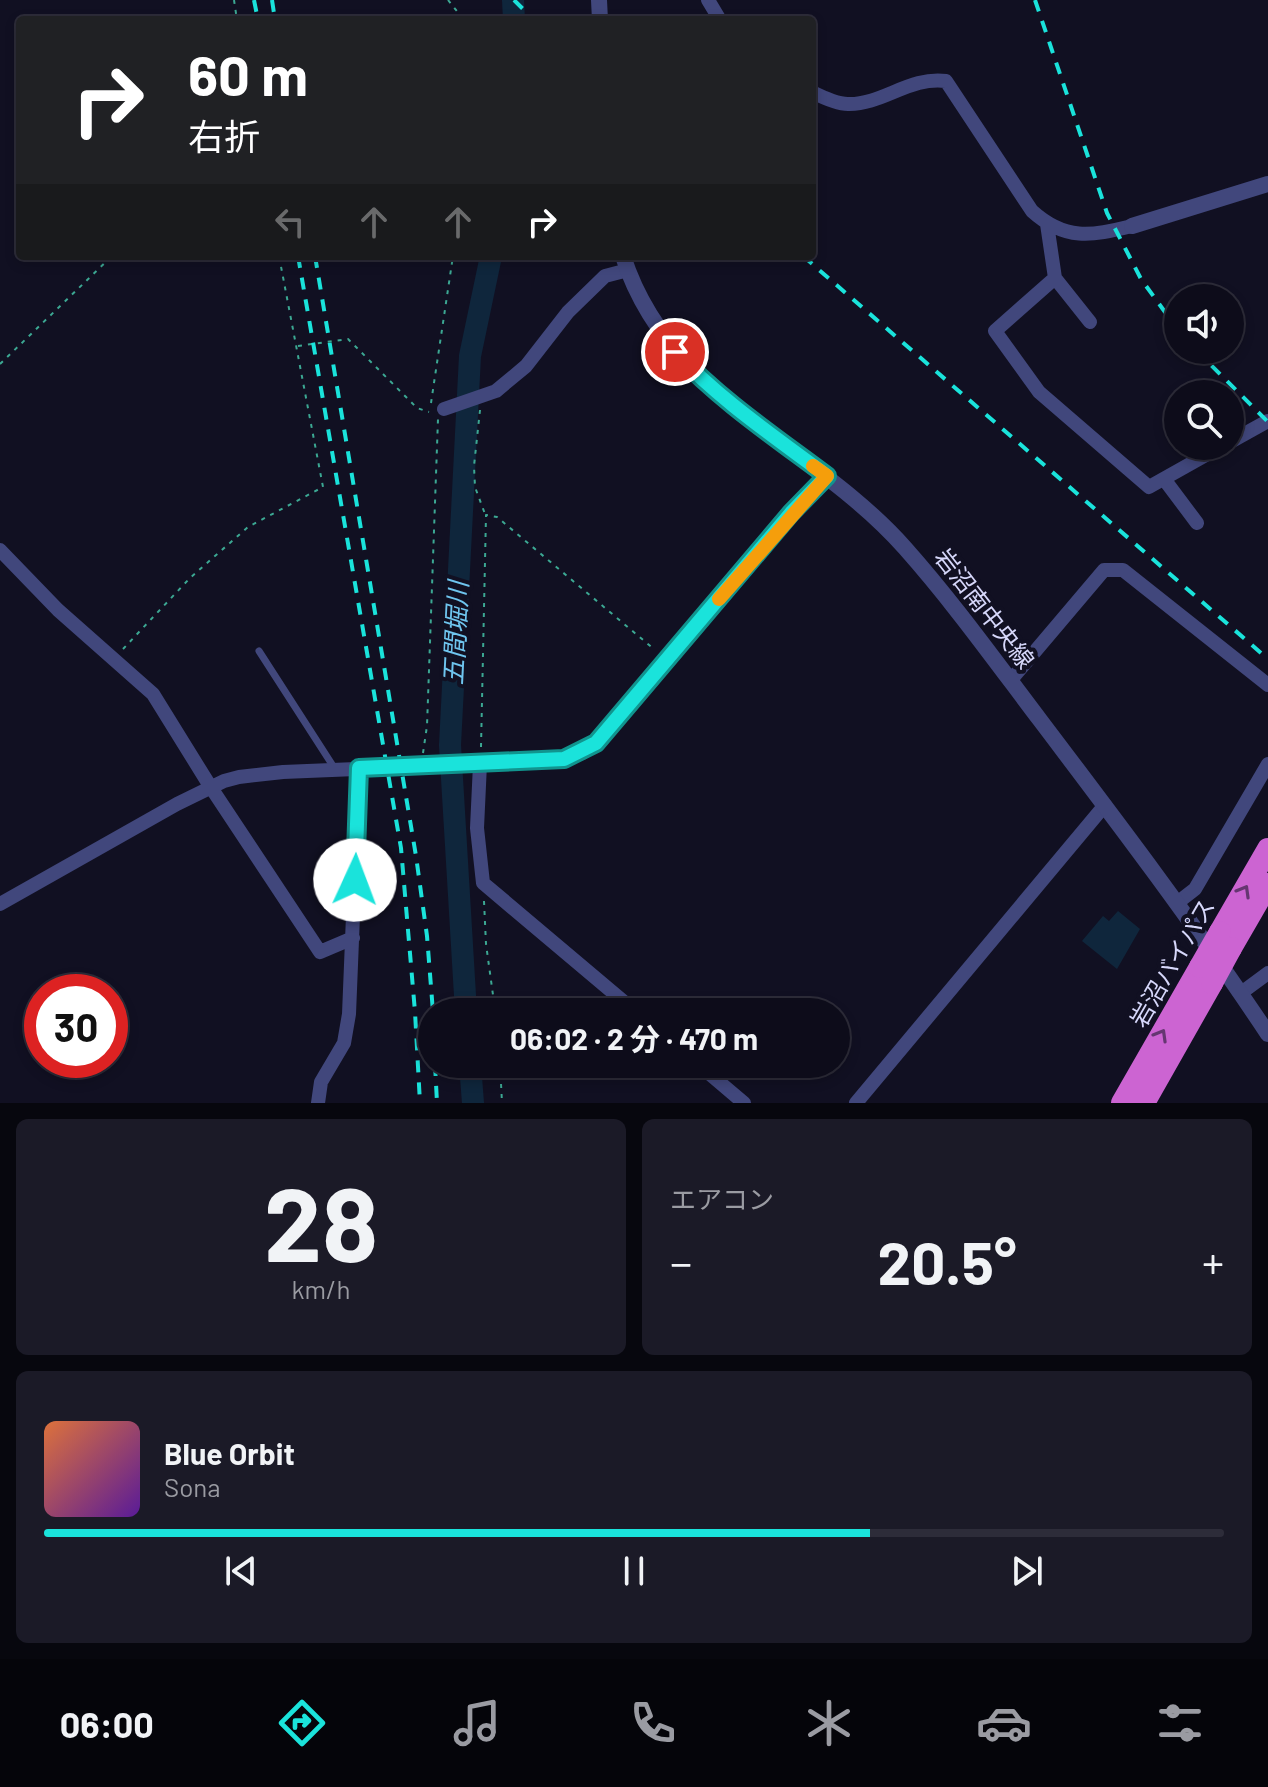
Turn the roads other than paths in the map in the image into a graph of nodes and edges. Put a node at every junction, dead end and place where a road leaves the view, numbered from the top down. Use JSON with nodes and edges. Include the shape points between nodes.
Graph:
{"nodes":[{"id":1,"x":816,"y":93,"type":"edge"},
{"id":2,"x":1268,"y":184,"type":"edge"},
{"id":3,"x":1047,"y":224,"type":"junction"},
{"id":4,"x":1132,"y":226,"type":"joint"},
{"id":5,"x":626,"y":263,"type":"edge"},
{"id":6,"x":1055,"y":278,"type":"junction"},
{"id":7,"x":1090,"y":322,"type":"dead end"},
{"id":8,"x":437,"y":410,"type":"road end"},
{"id":9,"x":1268,"y":421,"type":"edge"},
{"id":10,"x":1244,"y":434,"type":"edge"},
{"id":11,"x":1197,"y":460,"type":"edge"},
{"id":12,"x":827,"y":476,"type":"junction"},
{"id":13,"x":1164,"y":479,"type":"junction"},
{"id":14,"x":1197,"y":523,"type":"dead end"},
{"id":15,"x":0,"y":550,"type":"edge"},
{"id":16,"x":259,"y":651,"type":"dead end"},
{"id":17,"x":1010,"y":681,"type":"junction"},
{"id":18,"x":1268,"y":685,"type":"edge"},
{"id":19,"x":480,"y":764,"type":"junction"},
{"id":20,"x":1268,"y":764,"type":"edge"},
{"id":21,"x":425,"y":766,"type":"joint"},
{"id":22,"x":359,"y":768,"type":"junction"},
{"id":23,"x":335,"y":769,"type":"junction"},
{"id":24,"x":210,"y":786,"type":"junction"},
{"id":25,"x":1105,"y":805,"type":"junction"},
{"id":26,"x":1268,"y":849,"type":"edge"},
{"id":27,"x":1268,"y":884,"type":"edge"},
{"id":28,"x":1177,"y":903,"type":"junction"},
{"id":29,"x":0,"y":904,"type":"edge"},
{"id":30,"x":353,"y":938,"type":"junction"},
{"id":31,"x":1226,"y":940,"type":"junction"},
{"id":32,"x":1268,"y":973,"type":"edge"},
{"id":33,"x":1206,"y":975,"type":"junction"},
{"id":34,"x":1241,"y":993,"type":"junction"},
{"id":35,"x":619,"y":998,"type":"edge"},
{"id":36,"x":1268,"y":1034,"type":"edge"},
{"id":37,"x":715,"y":1078,"type":"edge"},
{"id":38,"x":318,"y":1103,"type":"edge"},
{"id":39,"x":744,"y":1103,"type":"edge"},
{"id":40,"x":856,"y":1103,"type":"edge"},
{"id":41,"x":1122,"y":1103,"type":"edge"},
{"id":42,"x":1144,"y":1103,"type":"edge"}],
"edges":[{"from":1,"to":3,"type":"street","via":[[845,104],[859,103],[929,79],[946,81],[1032,211]]},
{"from":2,"to":4,"type":"street"},
{"from":3,"to":4,"type":"street","via":[[1064,233],[1088,234]]},
{"from":3,"to":6,"type":"street"},
{"from":5,"to":8,"type":"street","via":[[568,312],[526,366],[496,391]]},
{"from":5,"to":12,"type":"street","name":"岩沼南中央線","via":[[659,330],[695,374]]},
{"from":6,"to":7,"type":"street"},
{"from":6,"to":13,"type":"street","via":[[995,331],[1039,392],[1149,487]]},
{"from":9,"to":10,"type":"street"},
{"from":11,"to":13,"type":"street"},
{"from":12,"to":17,"type":"street","name":"岩沼南中央線","via":[[902,545]]},
{"from":12,"to":19,"type":"street","via":[[596,743],[564,759]]},
{"from":13,"to":14,"type":"street"},
{"from":15,"to":24,"type":"street","via":[[58,610],[142,682]]},
{"from":16,"to":23,"type":"lane"},
{"from":17,"to":18,"type":"street","via":[[1104,570],[1123,570]]},
{"from":17,"to":25,"type":"street","name":"岩沼南中央線"},
{"from":19,"to":21,"type":"street"},
{"from":19,"to":35,"type":"street","via":[[477,828],[483,883]]},
{"from":20,"to":28,"type":"street","via":[[1195,889]]},
{"from":21,"to":22,"type":"street"},
{"from":22,"to":23,"type":"street"},
{"from":22,"to":30,"type":"street"},
{"from":23,"to":24,"type":"street","via":[[239,777]]},
{"from":24,"to":29,"type":"street"},
{"from":24,"to":30,"type":"street","via":[[320,952]]},
{"from":25,"to":28,"type":"street","name":"岩沼南中央線"},
{"from":25,"to":40,"type":"street"},
{"from":31,"to":26,"type":"highway","name":"岩沼バイパス","one_way":true},
{"from":27,"to":31,"type":"highway","name":"岩沼バイパス"},
{"from":28,"to":34,"type":"street","name":"岩沼南中央線"},
{"from":30,"to":38,"type":"street","via":[[344,1043],[321,1082]]},
{"from":31,"to":33,"type":"highway","name":"岩沼バイパス","bridge":true},
{"from":32,"to":34,"type":"street"},
{"from":41,"to":33,"type":"highway","name":"岩沼バイパス","one_way":true},
{"from":33,"to":42,"type":"highway","name":"岩沼バイパス"},
{"from":34,"to":36,"type":"street","name":"岩沼南中央線"},
{"from":37,"to":39,"type":"street"}]}
